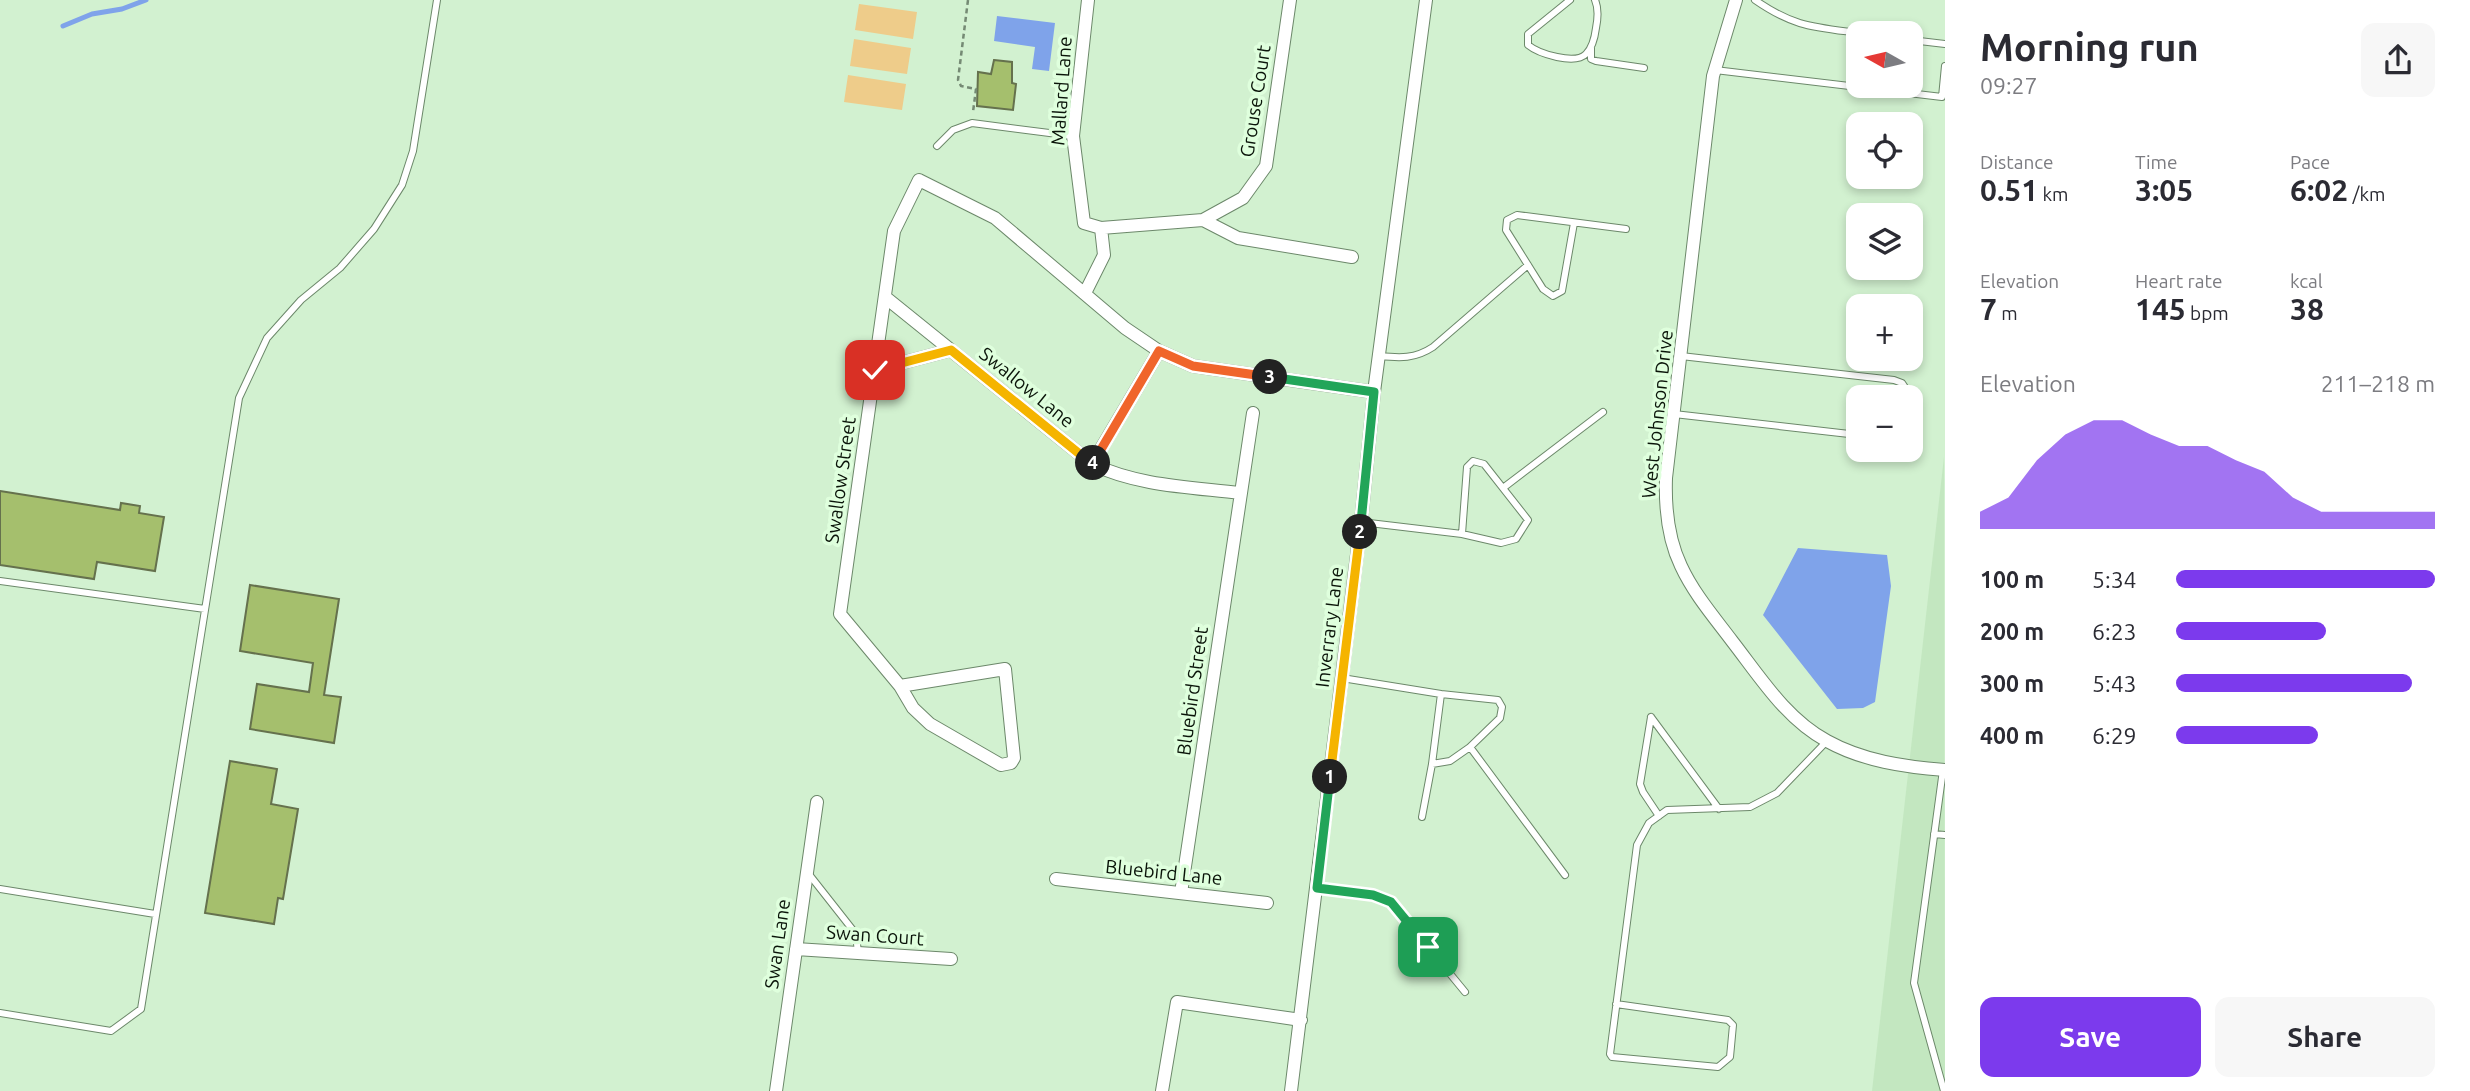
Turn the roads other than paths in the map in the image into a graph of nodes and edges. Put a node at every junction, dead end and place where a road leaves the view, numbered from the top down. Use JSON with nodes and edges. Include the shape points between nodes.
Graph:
{"nodes":[{"id":1,"x":436,"y":0,"type":"edge"},
{"id":2,"x":1088,"y":0,"type":"edge"},
{"id":3,"x":1290,"y":0,"type":"edge"},
{"id":4,"x":1426,"y":0,"type":"edge"},
{"id":5,"x":1556,"y":0,"type":"edge"},
{"id":6,"x":1570,"y":0,"type":"edge"},
{"id":7,"x":1595,"y":0,"type":"edge"},
{"id":8,"x":1736,"y":0,"type":"edge"},
{"id":9,"x":1755,"y":0,"type":"edge"},
{"id":10,"x":1561,"y":7,"type":"junction"},
{"id":11,"x":1846,"y":31,"type":"edge"},
{"id":12,"x":1923,"y":41,"type":"edge"},
{"id":13,"x":1945,"y":44,"type":"edge"},
{"id":14,"x":1591,"y":46,"type":"junction"},
{"id":15,"x":1945,"y":66,"type":"edge"},
{"id":16,"x":1644,"y":68,"type":"dead end"},
{"id":17,"x":1714,"y":70,"type":"junction"},
{"id":18,"x":1073,"y":136,"type":"junction"},
{"id":19,"x":937,"y":146,"type":"dead end"},
{"id":20,"x":1203,"y":220,"type":"junction"},
{"id":21,"x":1574,"y":223,"type":"junction"},
{"id":22,"x":1101,"y":228,"type":"junction"},
{"id":23,"x":1626,"y":229,"type":"dead end"},
{"id":24,"x":1352,"y":257,"type":"dead end"},
{"id":25,"x":1528,"y":265,"type":"junction"},
{"id":26,"x":1085,"y":293,"type":"junction"},
{"id":27,"x":885,"y":297,"type":"junction"},
{"id":28,"x":951,"y":350,"type":"junction"},
{"id":29,"x":1159,"y":351,"type":"junction"},
{"id":30,"x":1379,"y":356,"type":"junction"},
{"id":31,"x":1681,"y":356,"type":"junction"},
{"id":32,"x":875,"y":370,"type":"junction"},
{"id":33,"x":1903,"y":385,"type":"edge"},
{"id":34,"x":1374,"y":392,"type":"junction"},
{"id":35,"x":1603,"y":412,"type":"dead end"},
{"id":36,"x":1254,"y":413,"type":"dead end"},
{"id":37,"x":1674,"y":414,"type":"junction"},
{"id":38,"x":1846,"y":434,"type":"edge"},
{"id":39,"x":1092,"y":464,"type":"junction"},
{"id":40,"x":1503,"y":488,"type":"junction"},
{"id":41,"x":1240,"y":494,"type":"junction"},
{"id":42,"x":1361,"y":522,"type":"junction"},
{"id":43,"x":1462,"y":534,"type":"junction"},
{"id":44,"x":0,"y":581,"type":"edge"},
{"id":45,"x":205,"y":609,"type":"junction"},
{"id":46,"x":1342,"y":678,"type":"junction"},
{"id":47,"x":900,"y":686,"type":"junction"},
{"id":48,"x":1441,"y":694,"type":"junction"},
{"id":49,"x":1827,"y":741,"type":"junction"},
{"id":50,"x":1470,"y":747,"type":"junction"},
{"id":51,"x":1432,"y":764,"type":"junction"},
{"id":52,"x":1944,"y":770,"type":"edge"},
{"id":53,"x":817,"y":802,"type":"dead end"},
{"id":54,"x":1719,"y":809,"type":"junction"},
{"id":55,"x":1659,"y":816,"type":"junction"},
{"id":56,"x":1422,"y":817,"type":"dead end"},
{"id":57,"x":1934,"y":834,"type":"junction"},
{"id":58,"x":1945,"y":835,"type":"edge"},
{"id":59,"x":807,"y":872,"type":"junction"},
{"id":60,"x":1565,"y":875,"type":"dead end"},
{"id":61,"x":1056,"y":879,"type":"dead end"},
{"id":62,"x":1317,"y":888,"type":"junction"},
{"id":63,"x":0,"y":889,"type":"edge"},
{"id":64,"x":1181,"y":893,"type":"junction"},
{"id":65,"x":1267,"y":903,"type":"dead end"},
{"id":66,"x":155,"y":914,"type":"junction"},
{"id":67,"x":796,"y":949,"type":"junction"},
{"id":68,"x":859,"y":953,"type":"junction"},
{"id":69,"x":951,"y":959,"type":"dead end"},
{"id":70,"x":1465,"y":992,"type":"dead end"},
{"id":71,"x":1616,"y":1004,"type":"junction"},
{"id":72,"x":0,"y":1013,"type":"edge"},
{"id":73,"x":1301,"y":1020,"type":"junction"},
{"id":74,"x":776,"y":1091,"type":"edge"},
{"id":75,"x":1163,"y":1091,"type":"edge"},
{"id":76,"x":1292,"y":1091,"type":"edge"},
{"id":77,"x":1944,"y":1091,"type":"edge"}],
"edges":[{"from":1,"to":45,"type":"lane","via":[[412,151],[402,185],[374,229],[340,268],[300,300],[267,338],[239,398]]},
{"from":2,"to":18,"type":"street","name":"Mallard Lane"},
{"from":3,"to":20,"type":"street","name":"Grouse Court","via":[[1266,166],[1242,198]]},
{"from":4,"to":30,"type":"street","name":"Inverrary Lane"},
{"from":5,"to":10,"type":"lane"},
{"from":6,"to":10,"type":"lane"},
{"from":7,"to":14,"type":"lane","via":[[1597,24]]},
{"from":8,"to":17,"type":"street","name":"West Johnson Drive"},
{"from":9,"to":11,"type":"lane","via":[[1795,23]]},
{"from":10,"to":14,"type":"lane","via":[[1528,34],[1528,45],[1542,54],[1575,59]]},
{"from":12,"to":13,"type":"lane"},
{"from":14,"to":16,"type":"lane","via":[[1591,59]]},
{"from":15,"to":17,"type":"lane","via":[[1942,97]]},
{"from":17,"to":31,"type":"street","name":"West Johnson Drive"},
{"from":18,"to":19,"type":"lane","via":[[972,123],[953,130]]},
{"from":18,"to":22,"type":"street","name":"Mallard Lane","via":[[1084,223]]},
{"from":20,"to":22,"type":"street"},
{"from":20,"to":24,"type":"street","via":[[1238,238]]},
{"from":21,"to":23,"type":"lane"},
{"from":21,"to":25,"type":"lane","via":[[1562,290],[1553,296],[1543,289]]},
{"from":21,"to":25,"type":"lane","via":[[1517,215],[1507,220],[1506,230]]},
{"from":22,"to":26,"type":"street","via":[[1104,255]]},
{"from":25,"to":30,"type":"lane","via":[[1422,355]]},
{"from":26,"to":27,"type":"street","name":"Swallow Street","via":[[995,218],[919,180],[894,231]]},
{"from":26,"to":29,"type":"street"},
{"from":27,"to":28,"type":"street","name":"Swallow Lane"},
{"from":27,"to":32,"type":"street","name":"Swallow Street"},
{"from":28,"to":32,"type":"street"},
{"from":28,"to":39,"type":"street","name":"Swallow Lane"},
{"from":29,"to":34,"type":"street","via":[[1193,366]]},
{"from":29,"to":39,"type":"street"},
{"from":30,"to":34,"type":"street","name":"Inverrary Lane"},
{"from":31,"to":33,"type":"lane","via":[[1894,380]]},
{"from":31,"to":37,"type":"street","name":"West Johnson Drive"},
{"from":32,"to":47,"type":"street","name":"Swallow Street","via":[[840,614]]},
{"from":34,"to":42,"type":"street","name":"Inverrary Lane"},
{"from":35,"to":40,"type":"lane"},
{"from":36,"to":41,"type":"street","name":"Bluebird Street"},
{"from":37,"to":38,"type":"lane"},
{"from":37,"to":49,"type":"street","name":"West Johnson Drive","via":[[1665,499],[1680,565],[1696,593],[1785,709]]},
{"from":39,"to":41,"type":"street","name":"Swallow Lane","via":[[1148,482]]},
{"from":40,"to":43,"type":"lane","via":[[1484,464],[1472,461],[1467,467]]},
{"from":40,"to":43,"type":"lane","via":[[1528,520],[1516,539],[1501,543]]},
{"from":41,"to":64,"type":"street","name":"Bluebird Street"},
{"from":42,"to":43,"type":"lane"},
{"from":42,"to":46,"type":"street","name":"Inverrary Lane"},
{"from":44,"to":45,"type":"lane"},
{"from":45,"to":66,"type":"lane"},
{"from":46,"to":48,"type":"lane"},
{"from":46,"to":62,"type":"street","name":"Inverrary Lane"},
{"from":47,"to":47,"type":"street","name":"Swallow Street","via":[[930,724],[1001,765],[1011,763],[1005,669]]},
{"from":48,"to":50,"type":"lane","via":[[1499,700],[1500,718]]},
{"from":48,"to":51,"type":"lane"},
{"from":49,"to":52,"type":"street","name":"West Johnson Drive","via":[[1899,766]]},
{"from":49,"to":54,"type":"lane","via":[[1777,793],[1750,807]]},
{"from":50,"to":51,"type":"lane","via":[[1450,761]]},
{"from":50,"to":60,"type":"lane"},
{"from":51,"to":56,"type":"lane"},
{"from":52,"to":57,"type":"lane"},
{"from":53,"to":59,"type":"street","name":"Swan Lane"},
{"from":54,"to":55,"type":"lane","via":[[1667,810]]},
{"from":54,"to":55,"type":"lane","via":[[1651,717],[1640,784]]},
{"from":55,"to":71,"type":"lane","via":[[1649,823],[1637,845]]},
{"from":57,"to":58,"type":"lane"},
{"from":57,"to":77,"type":"lane","via":[[1914,983]]},
{"from":59,"to":67,"type":"street","name":"Swan Lane"},
{"from":59,"to":68,"type":"lane","via":[[856,934]]},
{"from":61,"to":64,"type":"street","name":"Bluebird Lane"},
{"from":62,"to":70,"type":"lane","via":[[1373,895],[1391,902]]},
{"from":62,"to":73,"type":"street","name":"Inverrary Lane"},
{"from":63,"to":66,"type":"lane"},
{"from":64,"to":65,"type":"street","name":"Bluebird Lane"},
{"from":66,"to":72,"type":"lane","via":[[141,1009],[111,1031]]},
{"from":67,"to":68,"type":"street","name":"Swan Court"},
{"from":67,"to":74,"type":"street","name":"Swan Lane"},
{"from":68,"to":69,"type":"street","name":"Swan Court"},
{"from":71,"to":71,"type":"lane","via":[[1728,1020],[1733,1025],[1730,1057],[1718,1067],[1612,1057]]},
{"from":73,"to":75,"type":"street","via":[[1177,1002]]},
{"from":73,"to":76,"type":"street","name":"Inverrary Lane"}]}
